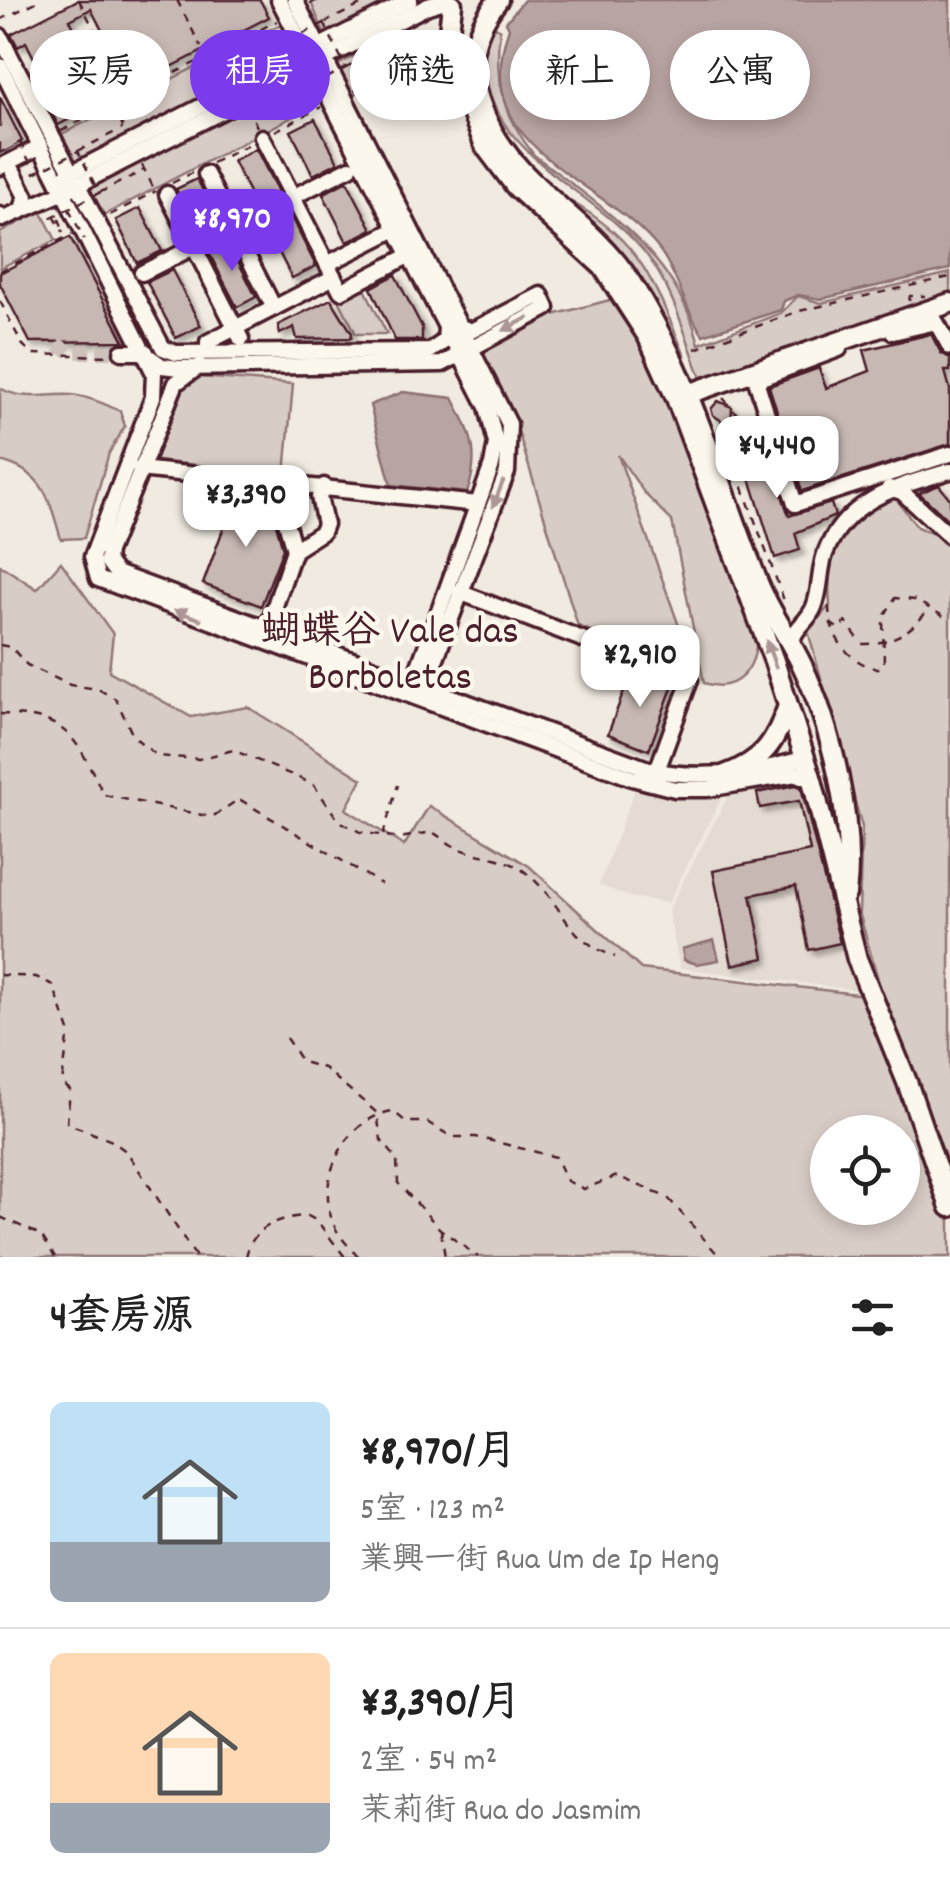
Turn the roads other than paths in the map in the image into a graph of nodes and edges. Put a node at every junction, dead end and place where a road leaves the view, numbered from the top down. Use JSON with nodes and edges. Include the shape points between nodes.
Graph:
{"nodes":[{"id":1,"x":280,"y":0,"type":"edge"},
{"id":2,"x":294,"y":0,"type":"edge"},
{"id":3,"x":410,"y":0,"type":"edge"},
{"id":4,"x":498,"y":0,"type":"edge"},
{"id":5,"x":449,"y":2,"type":"edge"},
{"id":6,"x":297,"y":30,"type":"edge"},
{"id":7,"x":305,"y":30,"type":"edge"},
{"id":8,"x":0,"y":36,"type":"edge"},
{"id":9,"x":330,"y":47,"type":"edge"},
{"id":10,"x":330,"y":50,"type":"edge"},
{"id":11,"x":0,"y":66,"type":"edge"},
{"id":12,"x":330,"y":84,"type":"edge"},
{"id":13,"x":338,"y":99,"type":"junction"},
{"id":14,"x":190,"y":120,"type":"edge"},
{"id":15,"x":262,"y":137,"type":"road end"},
{"id":16,"x":46,"y":141,"type":"junction"},
{"id":17,"x":10,"y":159,"type":"edge"},
{"id":18,"x":350,"y":168,"type":"dead end"},
{"id":19,"x":206,"y":174,"type":"dead end"},
{"id":20,"x":67,"y":182,"type":"junction"},
{"id":21,"x":161,"y":193,"type":"road end"},
{"id":22,"x":292,"y":197,"type":"junction"},
{"id":23,"x":34,"y":200,"type":"junction"},
{"id":24,"x":0,"y":215,"type":"edge"},
{"id":25,"x":233,"y":227,"type":"junction"},
{"id":26,"x":396,"y":229,"type":"junction"},
{"id":27,"x":87,"y":230,"type":"junction"},
{"id":28,"x":194,"y":247,"type":"junction"},
{"id":29,"x":410,"y":256,"type":"junction"},
{"id":30,"x":330,"y":271,"type":"junction"},
{"id":31,"x":142,"y":273,"type":"dead end"},
{"id":32,"x":950,"y":303,"type":"edge"},
{"id":33,"x":274,"y":308,"type":"junction"},
{"id":34,"x":444,"y":323,"type":"junction"},
{"id":35,"x":462,"y":327,"type":"junction"},
{"id":36,"x":238,"y":333,"type":"junction"},
{"id":37,"x":950,"y":347,"type":"edge"},
{"id":38,"x":466,"y":351,"type":"junction"},
{"id":39,"x":118,"y":354,"type":"tunnel mouth"},
{"id":40,"x":147,"y":354,"type":"junction"},
{"id":41,"x":204,"y":359,"type":"junction"},
{"id":42,"x":434,"y":364,"type":"junction"},
{"id":43,"x":754,"y":375,"type":"junction"},
{"id":44,"x":472,"y":378,"type":"junction"},
{"id":45,"x":696,"y":391,"type":"junction"},
{"id":46,"x":950,"y":454,"type":"edge"},
{"id":47,"x":139,"y":469,"type":"junction"},
{"id":48,"x":950,"y":471,"type":"edge"},
{"id":49,"x":264,"y":482,"type":"junction"},
{"id":50,"x":324,"y":486,"type":"junction"},
{"id":51,"x":910,"y":491,"type":"junction"},
{"id":52,"x":478,"y":504,"type":"junction"},
{"id":53,"x":950,"y":536,"type":"edge"},
{"id":54,"x":294,"y":550,"type":"junction"},
{"id":55,"x":458,"y":592,"type":"junction"},
{"id":56,"x":267,"y":628,"type":"junction"},
{"id":57,"x":793,"y":638,"type":"junction"},
{"id":58,"x":811,"y":686,"type":"junction"},
{"id":59,"x":417,"y":691,"type":"junction"},
{"id":60,"x":788,"y":706,"type":"junction"},
{"id":61,"x":805,"y":758,"type":"junction"},
{"id":62,"x":725,"y":775,"type":"junction"},
{"id":63,"x":654,"y":778,"type":"junction"},
{"id":64,"x":812,"y":780,"type":"junction"},
{"id":65,"x":843,"y":806,"type":"junction"},
{"id":66,"x":828,"y":838,"type":"junction"},
{"id":67,"x":846,"y":920,"type":"junction"},
{"id":68,"x":950,"y":1206,"type":"edge"}],
"edges":[{"from":1,"to":6,"type":"street"},
{"from":2,"to":7,"type":"street"},
{"from":3,"to":9,"type":"street"},
{"from":4,"to":5,"type":"main road","via":[[481,10]]},
{"from":4,"to":45,"type":"main road","via":[[474,38],[473,71],[486,119],[521,172],[618,264]]},
{"from":5,"to":10,"type":"street"},
{"from":60,"to":5,"type":"main road","one_way":true,"via":[[661,364],[602,268],[516,187],[484,146],[446,50]]},
{"from":8,"to":16,"type":"street"},
{"from":11,"to":16,"type":"street"},
{"from":12,"to":13,"type":"street"},
{"from":13,"to":26,"type":"street"},
{"from":13,"to":35,"type":"street"},
{"from":14,"to":20,"type":"street"},
{"from":15,"to":22,"type":"street"},
{"from":16,"to":17,"type":"street"},
{"from":16,"to":20,"type":"street"},
{"from":17,"to":23,"type":"street"},
{"from":18,"to":22,"type":"street"},
{"from":19,"to":25,"type":"street"},
{"from":20,"to":23,"type":"street"},
{"from":20,"to":27,"type":"street"},
{"from":21,"to":28,"type":"street"},
{"from":22,"to":25,"type":"street"},
{"from":22,"to":30,"type":"street"},
{"from":23,"to":24,"type":"street"},
{"from":25,"to":28,"type":"street"},
{"from":25,"to":33,"type":"street"},
{"from":26,"to":29,"type":"street"},
{"from":26,"to":30,"type":"street"},
{"from":27,"to":40,"type":"street"},
{"from":27,"to":41,"type":"street","via":[[157,344]]},
{"from":28,"to":31,"type":"street"},
{"from":28,"to":36,"type":"street"},
{"from":29,"to":30,"type":"street","via":[[341,290]]},
{"from":29,"to":34,"type":"street"},
{"from":30,"to":33,"type":"street"},
{"from":32,"to":43,"type":"main road"},
{"from":33,"to":36,"type":"street"},
{"from":34,"to":38,"type":"street"},
{"from":34,"to":41,"type":"street","via":[[444,341],[430,351]]},
{"from":35,"to":38,"type":"street"},
{"from":35,"to":38,"type":"street","one_way":true,"via":[[471,331],[541,295],[548,308]]},
{"from":36,"to":41,"type":"street","via":[[208,342]]},
{"from":37,"to":43,"type":"street","via":[[941,324],[928,320]]},
{"from":38,"to":42,"type":"street"},
{"from":38,"to":44,"type":"street"},
{"from":38,"to":55,"type":"street","one_way":true,"via":[[508,424],[510,460]]},
{"from":39,"to":40,"type":"street"},
{"from":40,"to":41,"type":"street","via":[[166,366]]},
{"from":59,"to":40,"type":"street","one_way":true,"via":[[98,580],[92,557],[155,388]]},
{"from":41,"to":42,"type":"street"},
{"from":41,"to":47,"type":"street","via":[[176,382]]},
{"from":42,"to":44,"type":"street"},
{"from":43,"to":45,"type":"main road"},
{"from":43,"to":46,"type":"street","via":[[794,504]]},
{"from":44,"to":52,"type":"street","via":[[496,443]]},
{"from":45,"to":57,"type":"main road","via":[[760,588]]},
{"from":47,"to":49,"type":"street"},
{"from":47,"to":56,"type":"street","via":[[109,567]]},
{"from":48,"to":51,"type":"street"},
{"from":49,"to":50,"type":"street"},
{"from":49,"to":54,"type":"street","via":[[280,497]]},
{"from":50,"to":52,"type":"street"},
{"from":50,"to":54,"type":"street","via":[[324,528]]},
{"from":51,"to":53,"type":"street"},
{"from":51,"to":57,"type":"street","via":[[889,488],[850,517],[828,548],[813,610]]},
{"from":52,"to":59,"type":"street"},
{"from":54,"to":56,"type":"street"},
{"from":55,"to":59,"type":"street"},
{"from":55,"to":63,"type":"street","via":[[690,680]]},
{"from":56,"to":59,"type":"street"},
{"from":57,"to":58,"type":"main road"},
{"from":58,"to":61,"type":"main road","via":[[798,680],[791,691]]},
{"from":58,"to":65,"type":"main road"},
{"from":59,"to":63,"type":"street"},
{"from":60,"to":61,"type":"main road"},
{"from":60,"to":62,"type":"main road","via":[[762,757]]},
{"from":61,"to":62,"type":"street"},
{"from":61,"to":64,"type":"main road"},
{"from":62,"to":63,"type":"street"},
{"from":63,"to":64,"type":"street","via":[[707,789],[796,774]]},
{"from":64,"to":66,"type":"main road"},
{"from":65,"to":66,"type":"main road","via":[[844,837]]},
{"from":65,"to":67,"type":"main road","via":[[850,838]]},
{"from":66,"to":67,"type":"main road"},
{"from":67,"to":68,"type":"main road"}]}
